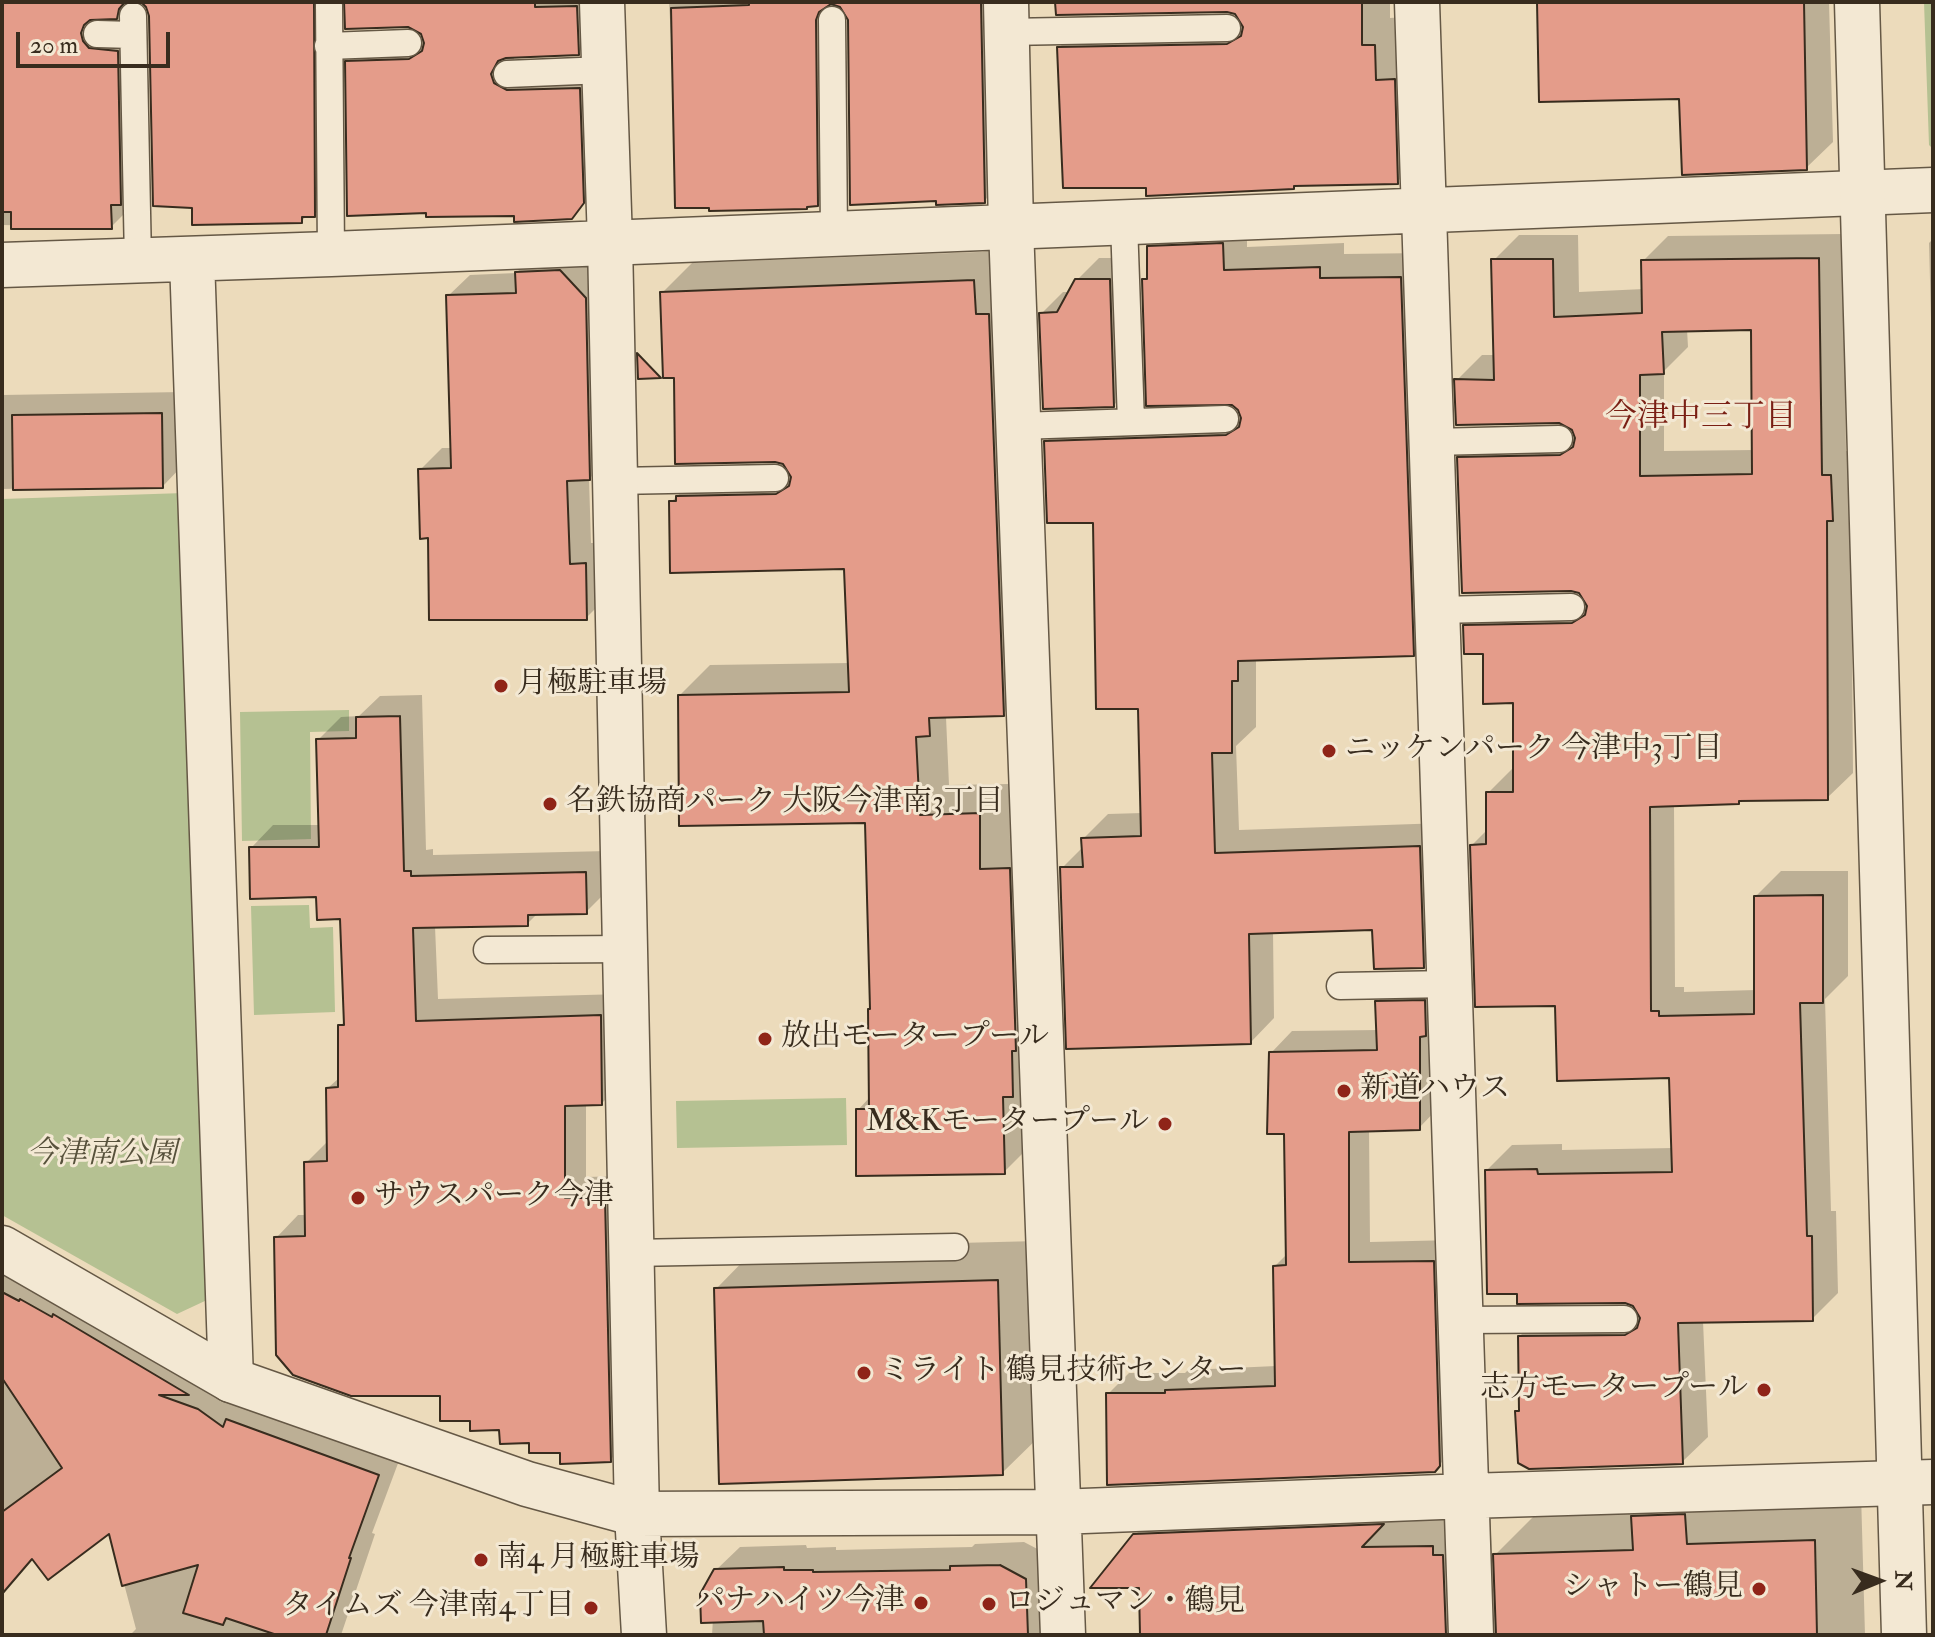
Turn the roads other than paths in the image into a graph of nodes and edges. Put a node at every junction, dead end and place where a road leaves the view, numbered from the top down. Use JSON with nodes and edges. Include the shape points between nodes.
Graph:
{"nodes":[{"id":1,"x":602,"y":2,"type":"edge"},
{"id":2,"x":1417,"y":2,"type":"edge"},
{"id":3,"x":1857,"y":2,"type":"edge"},
{"id":4,"x":329,"y":5,"type":"dead end"},
{"id":5,"x":1007,"y":17,"type":"edge"},
{"id":6,"x":832,"y":20,"type":"dead end"},
{"id":7,"x":1227,"y":28,"type":"dead end"},
{"id":8,"x":97,"y":34,"type":"dead end"},
{"id":9,"x":408,"y":43,"type":"dead end"},
{"id":10,"x":328,"y":46,"type":"junction"},
{"id":11,"x":605,"y":70,"type":"junction"},
{"id":12,"x":507,"y":74,"type":"dead end"},
{"id":13,"x":1933,"y":190,"type":"edge"},
{"id":14,"x":1863,"y":193,"type":"junction"},
{"id":15,"x":1424,"y":212,"type":"junction"},
{"id":16,"x":1124,"y":223,"type":"junction"},
{"id":17,"x":1011,"y":227,"type":"junction"},
{"id":18,"x":834,"y":233,"type":"junction"},
{"id":19,"x":610,"y":242,"type":"junction"},
{"id":20,"x":331,"y":254,"type":"junction"},
{"id":21,"x":192,"y":259,"type":"junction"},
{"id":22,"x":138,"y":261,"type":"junction"},
{"id":23,"x":2,"y":265,"type":"edge"},
{"id":24,"x":1225,"y":419,"type":"dead end"},
{"id":25,"x":1131,"y":422,"type":"junction"},
{"id":26,"x":1019,"y":426,"type":"junction"},
{"id":27,"x":1559,"y":439,"type":"dead end"},
{"id":28,"x":1432,"y":442,"type":"junction"},
{"id":29,"x":775,"y":478,"type":"dead end"},
{"id":30,"x":615,"y":481,"type":"junction"},
{"id":31,"x":1571,"y":607,"type":"dead end"},
{"id":32,"x":1437,"y":610,"type":"junction"},
{"id":33,"x":625,"y":949,"type":"junction"},
{"id":34,"x":487,"y":950,"type":"dead end"},
{"id":35,"x":1450,"y":984,"type":"junction"},
{"id":36,"x":1340,"y":986,"type":"dead end"},
{"id":37,"x":955,"y":1247,"type":"dead end"},
{"id":38,"x":2,"y":1248,"type":"edge"},
{"id":39,"x":631,"y":1253,"type":"junction"},
{"id":40,"x":1624,"y":1319,"type":"dead end"},
{"id":41,"x":1461,"y":1320,"type":"junction"},
{"id":42,"x":231,"y":1380,"type":"junction"},
{"id":43,"x":1916,"y":1482,"type":"edge"},
{"id":44,"x":1467,"y":1496,"type":"junction"},
{"id":45,"x":1058,"y":1512,"type":"junction"},
{"id":46,"x":637,"y":1514,"type":"junction"},
{"id":47,"x":644,"y":1635,"type":"edge"},
{"id":48,"x":1063,"y":1635,"type":"edge"},
{"id":49,"x":1471,"y":1635,"type":"edge"},
{"id":50,"x":1904,"y":1635,"type":"edge"}],
"edges":[{"from":1,"to":11,"type":"street"},
{"from":2,"to":15,"type":"street"},
{"from":3,"to":14,"type":"street"},
{"from":4,"to":10,"type":"lane"},
{"from":5,"to":7,"type":"lane"},
{"from":5,"to":17,"type":"street"},
{"from":6,"to":18,"type":"lane"},
{"from":8,"to":22,"type":"lane","via":[[133,26]]},
{"from":9,"to":10,"type":"lane"},
{"from":10,"to":20,"type":"lane"},
{"from":11,"to":12,"type":"lane"},
{"from":11,"to":19,"type":"street"},
{"from":13,"to":14,"type":"street"},
{"from":14,"to":15,"type":"street"},
{"from":14,"to":43,"type":"street"},
{"from":15,"to":16,"type":"street"},
{"from":15,"to":28,"type":"street"},
{"from":16,"to":17,"type":"street"},
{"from":16,"to":25,"type":"lane"},
{"from":17,"to":18,"type":"street"},
{"from":17,"to":26,"type":"street"},
{"from":18,"to":19,"type":"street"},
{"from":19,"to":20,"type":"street"},
{"from":19,"to":30,"type":"street"},
{"from":20,"to":21,"type":"street"},
{"from":21,"to":22,"type":"street"},
{"from":21,"to":42,"type":"street"},
{"from":22,"to":23,"type":"street"},
{"from":24,"to":25,"type":"lane"},
{"from":25,"to":26,"type":"lane"},
{"from":26,"to":45,"type":"street"},
{"from":27,"to":28,"type":"lane"},
{"from":28,"to":32,"type":"street"},
{"from":29,"to":30,"type":"lane"},
{"from":30,"to":33,"type":"street"},
{"from":31,"to":32,"type":"lane"},
{"from":32,"to":35,"type":"street"},
{"from":33,"to":34,"type":"lane"},
{"from":33,"to":39,"type":"street"},
{"from":35,"to":36,"type":"lane"},
{"from":35,"to":41,"type":"street"},
{"from":37,"to":39,"type":"lane"},
{"from":38,"to":42,"type":"street"},
{"from":39,"to":46,"type":"street"},
{"from":40,"to":41,"type":"lane"},
{"from":41,"to":44,"type":"street"},
{"from":42,"to":46,"type":"street","via":[[527,1484]]},
{"from":43,"to":44,"type":"street"},
{"from":43,"to":50,"type":"street"},
{"from":44,"to":45,"type":"street"},
{"from":44,"to":49,"type":"street"},
{"from":45,"to":46,"type":"street"},
{"from":45,"to":48,"type":"street"},
{"from":46,"to":47,"type":"street"}]}
